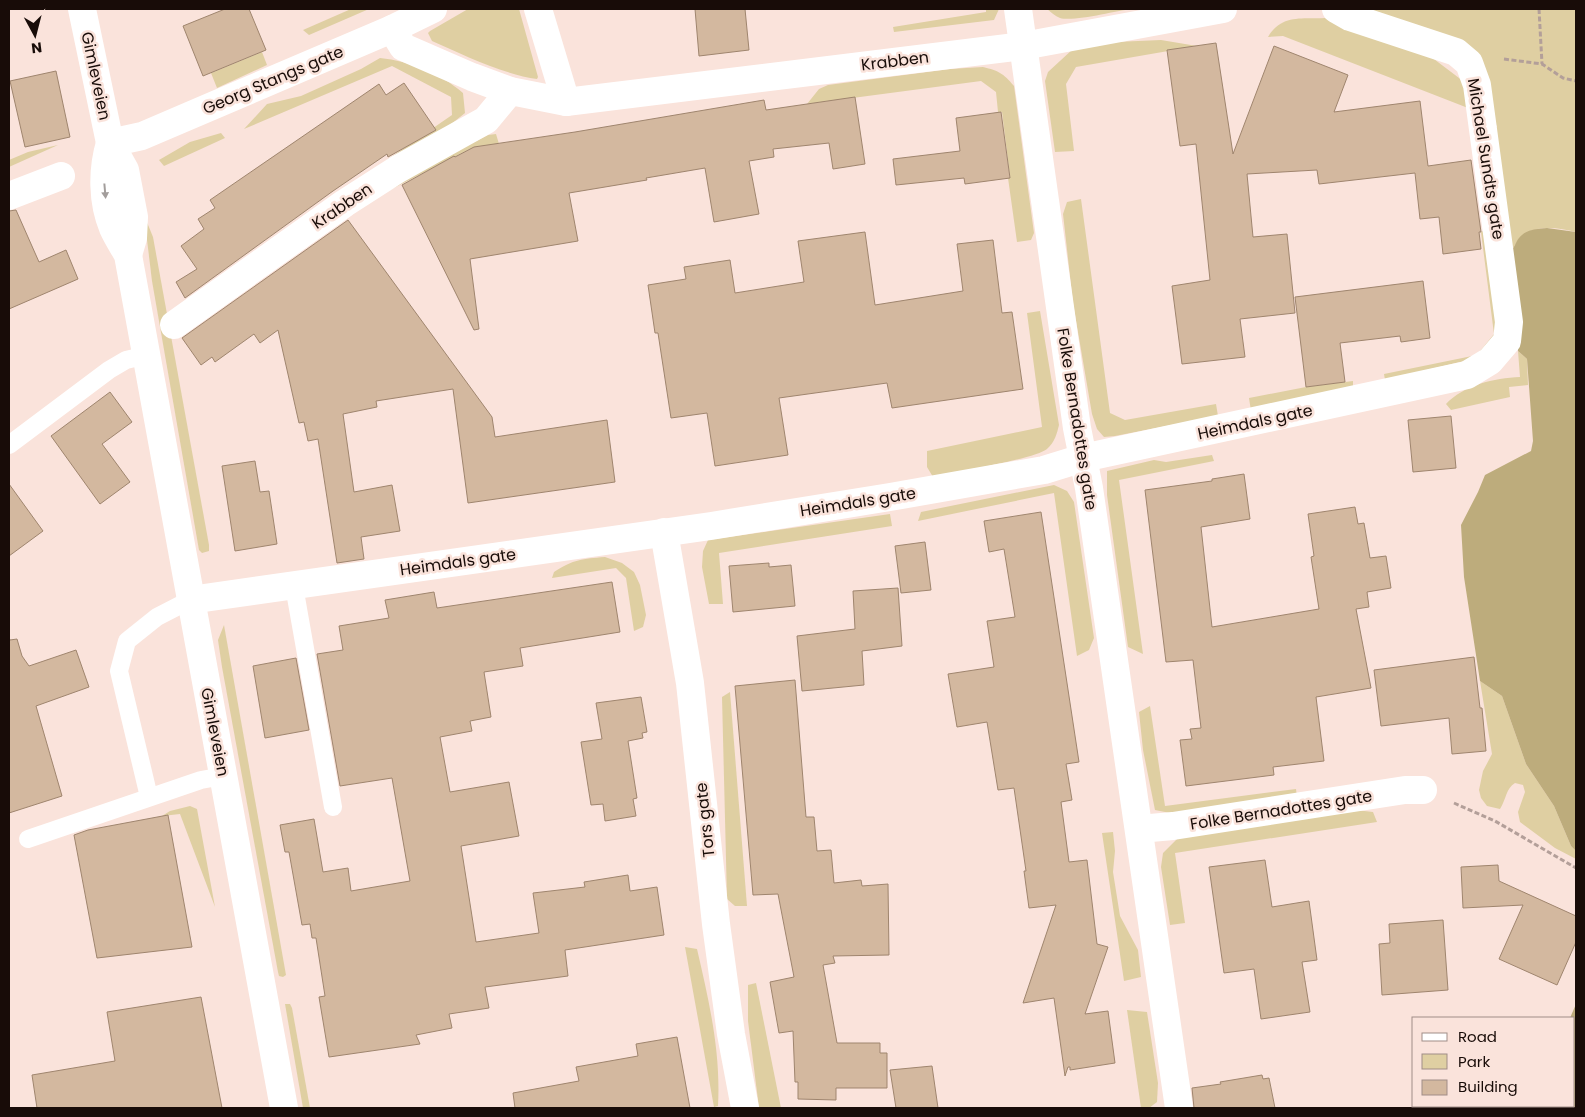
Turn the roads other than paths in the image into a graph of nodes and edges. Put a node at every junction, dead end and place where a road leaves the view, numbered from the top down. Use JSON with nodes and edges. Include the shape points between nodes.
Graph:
{"nodes":[{"id":1,"x":82,"y":9,"type":"edge"},
{"id":2,"x":434,"y":9,"type":"edge"},
{"id":3,"x":538,"y":9,"type":"edge"},
{"id":4,"x":1018,"y":9,"type":"edge"},
{"id":5,"x":1223,"y":9,"type":"edge"},
{"id":6,"x":1336,"y":9,"type":"edge"},
{"id":7,"x":392,"y":30,"type":"junction"},
{"id":8,"x":1023,"y":46,"type":"junction"},
{"id":9,"x":510,"y":90,"type":"junction"},
{"id":10,"x":566,"y":102,"type":"junction"},
{"id":11,"x":110,"y":143,"type":"junction"},
{"id":12,"x":61,"y":176,"type":"dead end"},
{"id":13,"x":9,"y":196,"type":"edge"},
{"id":14,"x":174,"y":325,"type":"dead end"},
{"id":15,"x":1507,"y":340,"type":"joint"},
{"id":16,"x":147,"y":355,"type":"junction"},
{"id":17,"x":9,"y":445,"type":"edge"},
{"id":18,"x":1083,"y":458,"type":"junction"},
{"id":19,"x":664,"y":532,"type":"junction"},
{"id":20,"x":294,"y":586,"type":"junction"},
{"id":21,"x":190,"y":600,"type":"junction"},
{"id":22,"x":223,"y":776,"type":"junction"},
{"id":23,"x":1423,"y":790,"type":"road end"},
{"id":24,"x":149,"y":797,"type":"junction"},
{"id":25,"x":333,"y":807,"type":"dead end"},
{"id":26,"x":1139,"y":829,"type":"junction"},
{"id":27,"x":28,"y":839,"type":"dead end"},
{"id":28,"x":284,"y":1108,"type":"edge"},
{"id":29,"x":745,"y":1108,"type":"edge"},
{"id":30,"x":1179,"y":1108,"type":"edge"}],
"edges":[{"from":1,"to":11,"type":"street","name":"Gimleveien"},
{"from":2,"to":7,"type":"street","name":"Georg Stangs gate"},
{"from":3,"to":10,"type":"street"},
{"from":4,"to":8,"type":"street","name":"Folke Bernadottes gate"},
{"from":5,"to":8,"type":"street","name":"Krabben"},
{"from":6,"to":15,"type":"street","name":"Michael Sundts gate","via":[[1350,17],[1456,52],[1469,63],[1477,85],[1489,166],[1510,322]]},
{"from":7,"to":9,"type":"street","name":"Krabben","via":[[403,47]]},
{"from":7,"to":11,"type":"street","name":"Georg Stangs gate","via":[[142,136]]},
{"from":8,"to":10,"type":"street","name":"Krabben"},
{"from":8,"to":18,"type":"street","name":"Folke Bernadottes gate"},
{"from":9,"to":10,"type":"street","name":"Krabben"},
{"from":9,"to":14,"type":"street","name":"Krabben","via":[[486,120],[345,202]]},
{"from":11,"to":16,"type":"street","name":"Gimleveien","via":[[105,159],[106,201],[113,227],[128,255]]},
{"from":12,"to":13,"type":"street"},
{"from":15,"to":18,"type":"street","name":"Heimdals gate","via":[[1490,361],[1467,375]]},
{"from":16,"to":17,"type":"lane","via":[[126,360],[109,370]]},
{"from":16,"to":21,"type":"street","name":"Gimleveien"},
{"from":18,"to":19,"type":"street","name":"Heimdals gate","via":[[1044,470],[890,498]]},
{"from":18,"to":26,"type":"street","name":"Folke Bernadottes gate"},
{"from":19,"to":20,"type":"street","name":"Heimdals gate"},
{"from":19,"to":29,"type":"street","name":"Tors gate","via":[[690,682],[731,1034]]},
{"from":20,"to":21,"type":"street","name":"Heimdals gate"},
{"from":20,"to":25,"type":"lane"},
{"from":21,"to":22,"type":"street","name":"Gimleveien"},
{"from":21,"to":24,"type":"lane","via":[[157,617],[127,641],[119,671]]},
{"from":22,"to":24,"type":"lane"},
{"from":22,"to":28,"type":"street","name":"Gimleveien"},
{"from":23,"to":26,"type":"street","name":"Folke Bernadottes gate"},
{"from":24,"to":27,"type":"lane"},
{"from":26,"to":30,"type":"street","name":"Folke Bernadottes gate"}]}
